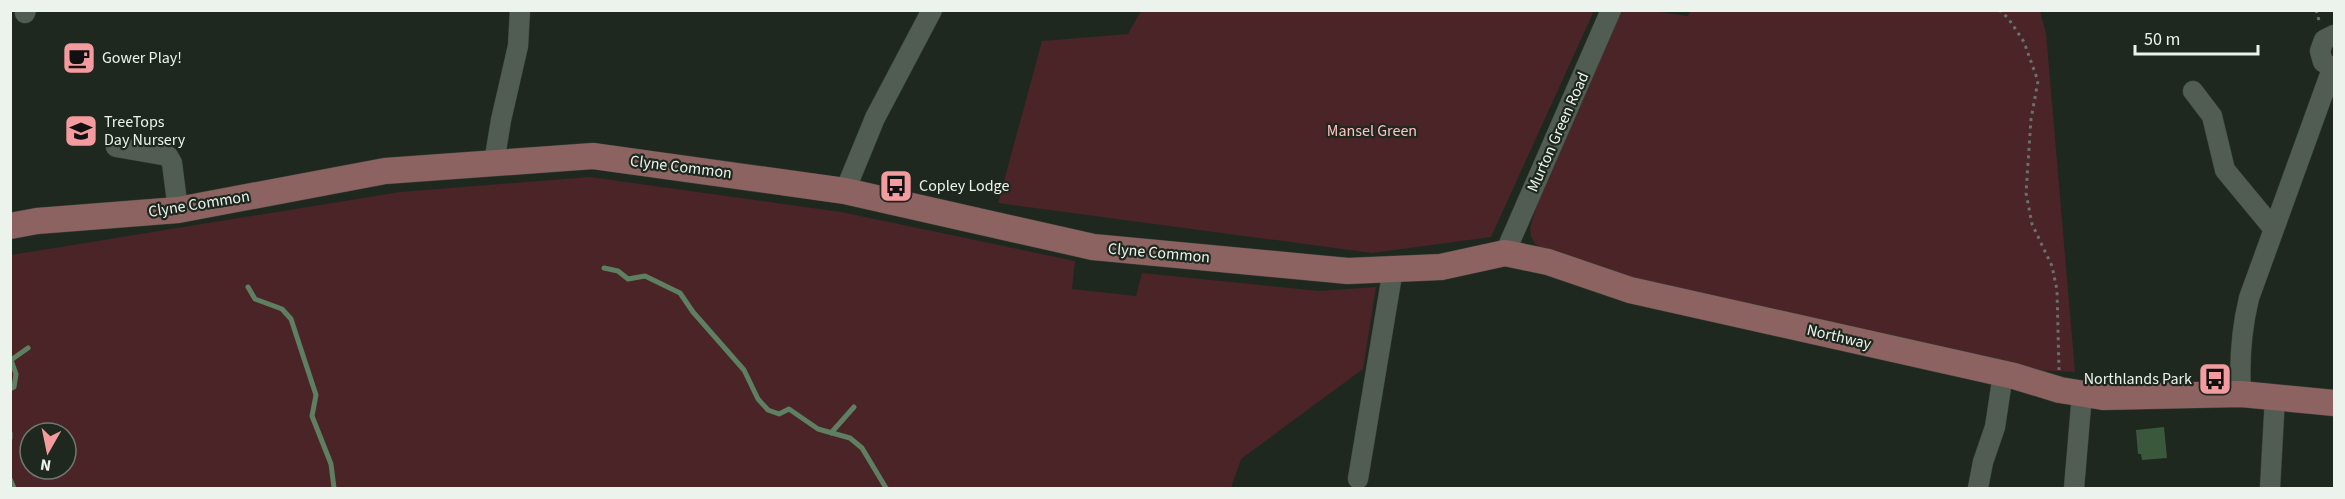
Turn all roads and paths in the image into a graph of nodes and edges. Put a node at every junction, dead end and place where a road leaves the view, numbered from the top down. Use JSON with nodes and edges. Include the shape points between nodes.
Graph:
{"nodes":[{"id":1,"x":520,"y":10,"type":"edge"},
{"id":2,"x":932,"y":10,"type":"edge"},
{"id":3,"x":1611,"y":10,"type":"edge"},
{"id":4,"x":1999,"y":10,"type":"edge"},
{"id":5,"x":2334,"y":35,"type":"edge"},
{"id":6,"x":2333,"y":69,"type":"edge"},
{"id":7,"x":2193,"y":91,"type":"dead end"},
{"id":8,"x":116,"y":147,"type":"dead end"},
{"id":9,"x":494,"y":163,"type":"junction"},
{"id":10,"x":845,"y":191,"type":"junction"},
{"id":11,"x":178,"y":210,"type":"junction"},
{"id":12,"x":10,"y":226,"type":"edge"},
{"id":13,"x":2273,"y":228,"type":"junction"},
{"id":14,"x":1505,"y":253,"type":"junction"},
{"id":15,"x":1393,"y":269,"type":"junction"},
{"id":16,"x":1348,"y":271,"type":"joint"},
{"id":17,"x":2003,"y":374,"type":"junction"},
{"id":18,"x":2071,"y":392,"type":"junction"},
{"id":19,"x":2241,"y":394,"type":"junction"},
{"id":20,"x":2275,"y":396,"type":"junction"},
{"id":21,"x":2334,"y":403,"type":"edge"},
{"id":22,"x":1358,"y":479,"type":"dead end"},
{"id":23,"x":1978,"y":489,"type":"edge"},
{"id":24,"x":2074,"y":489,"type":"edge"},
{"id":25,"x":2270,"y":489,"type":"edge"}],
"edges":[{"from":1,"to":9,"type":"street","via":[[518,46]]},
{"from":2,"to":10,"type":"street","via":[[875,118]]},
{"from":3,"to":14,"type":"street","name":"Murton Green Road"},
{"from":4,"to":18,"type":"path","via":[[2024,42],[2038,81],[2026,193],[2032,224],[2052,266]]},
{"from":5,"to":6,"type":"street","via":[[2324,40],[2320,51],[2323,62]]},
{"from":6,"to":13,"type":"street"},
{"from":7,"to":13,"type":"street","via":[[2212,116],[2225,170]]},
{"from":8,"to":11,"type":"street","via":[[168,156]]},
{"from":9,"to":10,"type":"main road","name":"Clyne Common","via":[[593,156]]},
{"from":9,"to":11,"type":"main road","name":"Clyne Common","via":[[386,171]]},
{"from":10,"to":16,"type":"main road","name":"Clyne Common","via":[[1093,247]]},
{"from":11,"to":12,"type":"main road","name":"Clyne Common"},
{"from":13,"to":19,"type":"street","via":[[2242,326]]},
{"from":14,"to":15,"type":"main road","name":"Northway","via":[[1441,267]]},
{"from":14,"to":17,"type":"main road","name":"Northway","via":[[1548,262],[1630,290]]},
{"from":15,"to":16,"type":"main road","name":"Northway"},
{"from":15,"to":22,"type":"street"},
{"from":17,"to":18,"type":"main road","name":"Northway"},
{"from":17,"to":23,"type":"street","via":[[1995,427]]},
{"from":18,"to":19,"type":"main road","name":"Northway","via":[[2103,397]]},
{"from":18,"to":24,"type":"street"},
{"from":19,"to":20,"type":"main road","name":"Northway"},
{"from":20,"to":21,"type":"main road","name":"Northway"},
{"from":20,"to":25,"type":"street"}]}
